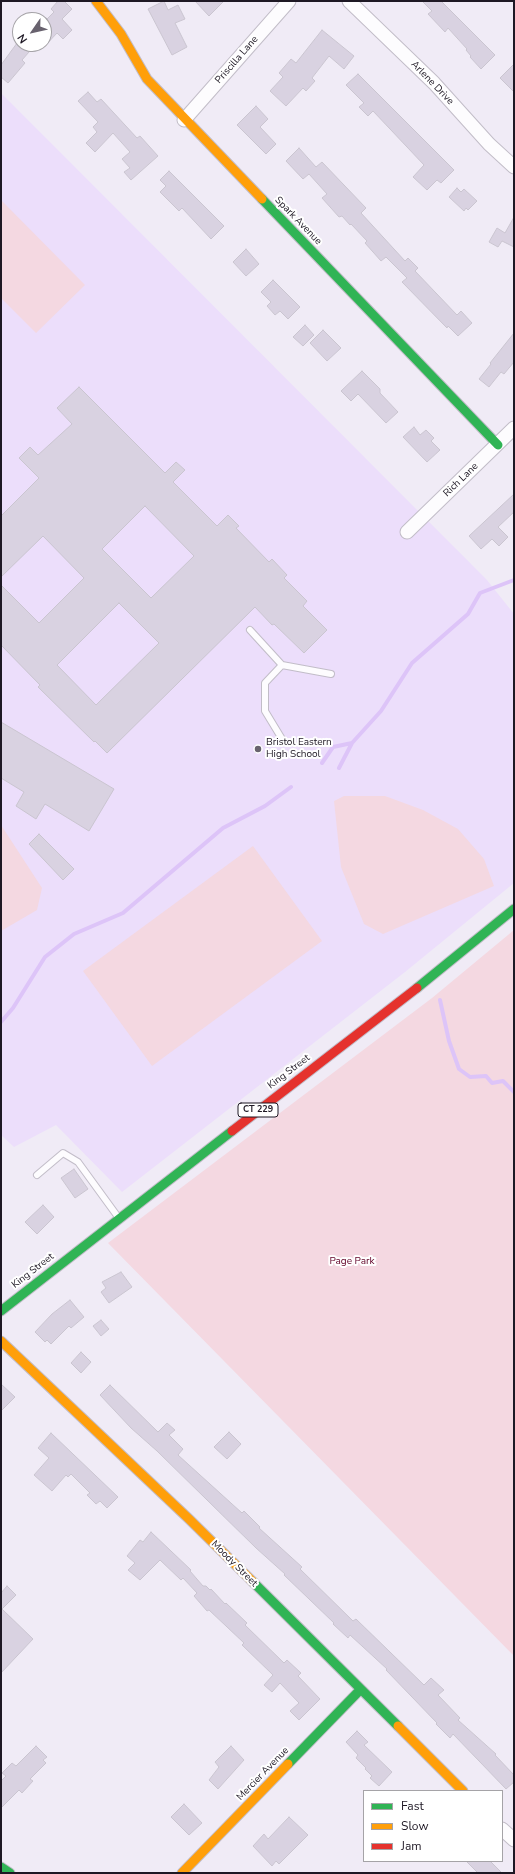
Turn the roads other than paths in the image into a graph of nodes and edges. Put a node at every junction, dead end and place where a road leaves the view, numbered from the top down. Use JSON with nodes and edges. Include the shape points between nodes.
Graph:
{"nodes":[{"id":1,"x":96,"y":1,"type":"edge"},
{"id":2,"x":289,"y":1,"type":"edge"},
{"id":3,"x":349,"y":1,"type":"edge"},
{"id":4,"x":184,"y":120,"type":"junction"},
{"id":5,"x":514,"y":167,"type":"edge"},
{"id":6,"x":514,"y":428,"type":"edge"},
{"id":7,"x":498,"y":445,"type":"junction"},
{"id":8,"x":407,"y":532,"type":"dead end"},
{"id":9,"x":250,"y":630,"type":"dead end"},
{"id":10,"x":282,"y":665,"type":"junction"},
{"id":11,"x":331,"y":674,"type":"dead end"},
{"id":12,"x":282,"y":739,"type":"dead end"},
{"id":13,"x":514,"y":909,"type":"edge"},
{"id":14,"x":37,"y":1175,"type":"dead end"},
{"id":15,"x":119,"y":1218,"type":"junction"},
{"id":16,"x":1,"y":1311,"type":"edge"},
{"id":17,"x":1,"y":1341,"type":"edge"},
{"id":18,"x":360,"y":1690,"type":"junction"},
{"id":19,"x":462,"y":1790,"type":"edge"},
{"id":20,"x":503,"y":1830,"type":"edge"},
{"id":21,"x":514,"y":1840,"type":"edge"},
{"id":22,"x":1,"y":1867,"type":"edge"},
{"id":23,"x":10,"y":1873,"type":"edge"},
{"id":24,"x":182,"y":1873,"type":"edge"}],
"edges":[{"from":1,"to":4,"type":"main road","name":"Spark Avenue","via":[[121,34],[147,79]]},
{"from":2,"to":4,"type":"street","name":"Priscilla Lane"},
{"from":3,"to":5,"type":"street","name":"Arlene Drive","via":[[434,83],[489,144]]},
{"from":4,"to":7,"type":"main road","name":"Spark Avenue"},
{"from":6,"to":7,"type":"street","name":"Rich Lane"},
{"from":7,"to":8,"type":"street","name":"Rich Lane"},
{"from":9,"to":10,"type":"lane"},
{"from":10,"to":11,"type":"lane"},
{"from":10,"to":12,"type":"lane","via":[[265,683],[265,711]]},
{"from":13,"to":15,"type":"main road","name":"King Street","number":"CT 229","via":[[395,1006]]},
{"from":14,"to":15,"type":"lane","via":[[63,1153],[78,1162]]},
{"from":15,"to":16,"type":"main road","name":"King Street","number":"CT 229"},
{"from":17,"to":18,"type":"main road","name":"Moody Street","via":[[189,1519]]},
{"from":18,"to":19,"type":"main road","name":"Moody Street"},
{"from":18,"to":24,"type":"main road","name":"Mercier Avenue"},
{"from":20,"to":21,"type":"street"},
{"from":22,"to":23,"type":"main road"}]}
